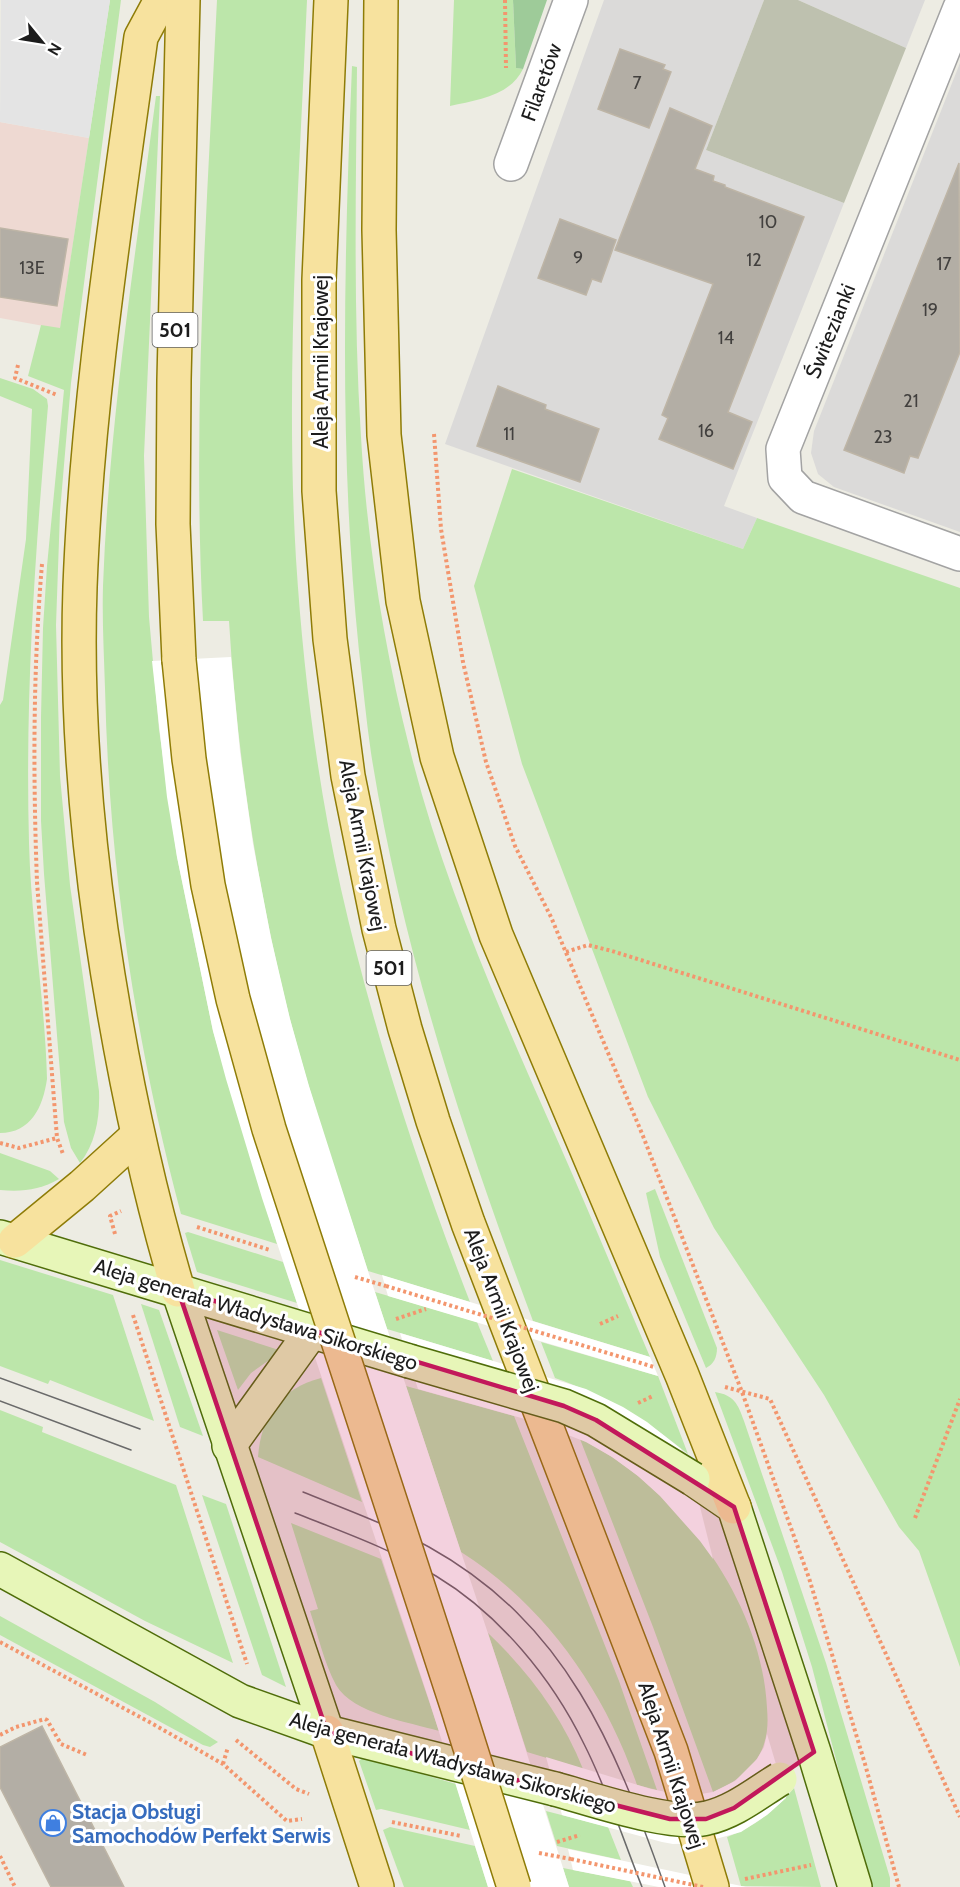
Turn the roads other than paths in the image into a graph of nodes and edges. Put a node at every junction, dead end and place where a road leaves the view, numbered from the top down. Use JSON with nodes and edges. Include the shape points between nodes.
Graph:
{"nodes":[{"id":1,"x":161,"y":0,"type":"edge"},
{"id":2,"x":183,"y":0,"type":"edge"},
{"id":3,"x":331,"y":0,"type":"edge"},
{"id":4,"x":381,"y":0,"type":"edge"},
{"id":5,"x":571,"y":0,"type":"edge"},
{"id":6,"x":960,"y":8,"type":"edge"},
{"id":7,"x":511,"y":164,"type":"dead end"},
{"id":8,"x":960,"y":554,"type":"edge"},
{"id":9,"x":137,"y":1136,"type":"junction"},
{"id":10,"x":7,"y":1239,"type":"edge"},
{"id":11,"x":178,"y":1290,"type":"junction"},
{"id":12,"x":312,"y":1331,"type":"junction"},
{"id":13,"x":229,"y":1446,"type":"junction"},
{"id":14,"x":734,"y":1507,"type":"junction"},
{"id":15,"x":0,"y":1569,"type":"edge"},
{"id":16,"x":327,"y":1732,"type":"junction"},
{"id":17,"x":814,"y":1752,"type":"junction"},
{"id":18,"x":377,"y":1887,"type":"edge"},
{"id":19,"x":514,"y":1887,"type":"edge"},
{"id":20,"x":712,"y":1887,"type":"edge"},
{"id":21,"x":855,"y":1887,"type":"edge"}],
"edges":[{"from":1,"to":9,"type":"main road","via":[[141,37],[88,436],[80,590],[81,727],[92,863],[112,1003]]},
{"from":2,"to":19,"type":"main road","number":"501","bridge":true,"via":[[173,524],[178,660],[208,885],[233,999],[260,1096]]},
{"from":3,"to":20,"type":"main road","name":"Aleja Armii Krajowej","number":"501","via":[[319,280],[319,491],[330,639],[348,776],[379,929],[433,1121],[468,1223],[671,1751]]},
{"from":4,"to":14,"type":"main road","via":[[379,230],[384,435],[403,602],[436,757],[496,935]]},
{"from":5,"to":7,"type":"street","name":"Filaretów"},
{"from":6,"to":8,"type":"street","name":"Świtezianki","via":[[783,449],[785,478],[803,497]]},
{"from":9,"to":10,"type":"main road","via":[[82,1186]]},
{"from":9,"to":11,"type":"main road"},
{"from":10,"to":11,"type":"street","name":"Aleja generała Władysława Sikorskiego"},
{"from":11,"to":12,"type":"street","name":"Aleja generała Władysława Sikorskiego"},
{"from":11,"to":13,"type":"street"},
{"from":12,"to":13,"type":"street"},
{"from":12,"to":14,"type":"street","name":"Aleja generała Władysława Sikorskiego","bridge":true,"via":[[564,1406],[596,1420]]},
{"from":13,"to":16,"type":"street"},
{"from":14,"to":17,"type":"street"},
{"from":15,"to":16,"type":"street","name":"Aleja generała Władysława Sikorskiego","via":[[240,1701]]},
{"from":16,"to":17,"type":"street","name":"Aleja generała Władysława Sikorskiego","bridge":true,"via":[[670,1819],[706,1819],[734,1808]]},
{"from":16,"to":18,"type":"main road"},
{"from":17,"to":21,"type":"street"}]}
